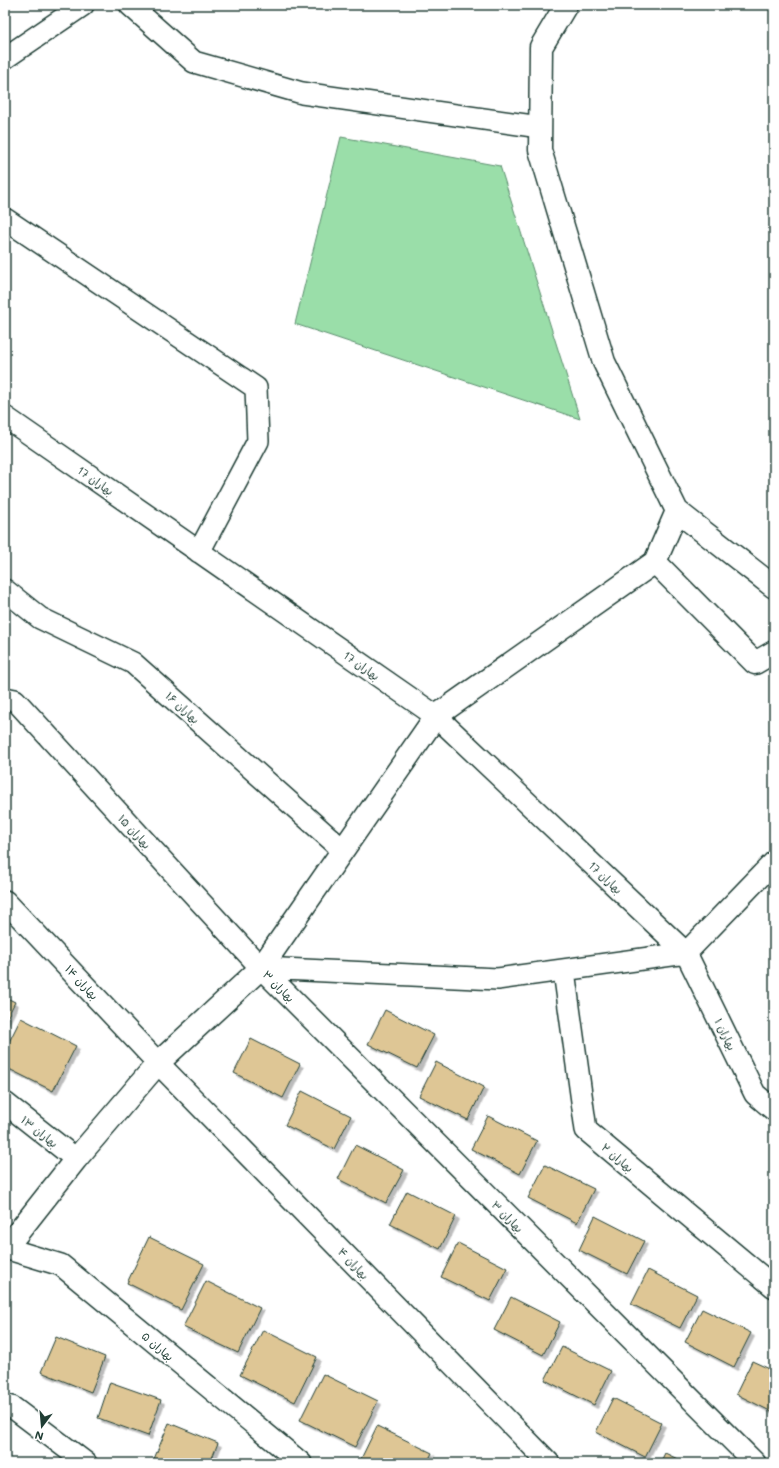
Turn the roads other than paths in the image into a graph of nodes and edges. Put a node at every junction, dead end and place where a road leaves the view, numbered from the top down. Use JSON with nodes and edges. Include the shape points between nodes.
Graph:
{"nodes":[{"id":1,"x":83,"y":5,"type":"edge"},
{"id":2,"x":130,"y":5,"type":"edge"},
{"id":3,"x":566,"y":5,"type":"edge"},
{"id":4,"x":5,"y":58,"type":"edge"},
{"id":5,"x":540,"y":127,"type":"junction"},
{"id":6,"x":5,"y":219,"type":"edge"},
{"id":7,"x":5,"y":417,"type":"edge"},
{"id":8,"x":677,"y":511,"type":"junction"},
{"id":9,"x":199,"y":552,"type":"junction"},
{"id":10,"x":654,"y":562,"type":"junction"},
{"id":11,"x":774,"y":587,"type":"edge"},
{"id":12,"x":5,"y":590,"type":"edge"},
{"id":13,"x":774,"y":652,"type":"edge"},
{"id":14,"x":5,"y":698,"type":"edge"},
{"id":15,"x":436,"y":716,"type":"junction"},
{"id":16,"x":343,"y":850,"type":"junction"},
{"id":17,"x":774,"y":862,"type":"edge"},
{"id":18,"x":5,"y":901,"type":"edge"},
{"id":19,"x":686,"y":953,"type":"junction"},
{"id":20,"x":261,"y":968,"type":"junction"},
{"id":21,"x":564,"y":971,"type":"junction"},
{"id":22,"x":158,"y":1063,"type":"junction"},
{"id":23,"x":5,"y":1103,"type":"edge"},
{"id":24,"x":774,"y":1110,"type":"edge"},
{"id":25,"x":76,"y":1159,"type":"junction"},
{"id":26,"x":5,"y":1248,"type":"edge"},
{"id":27,"x":774,"y":1287,"type":"edge"},
{"id":28,"x":5,"y":1405,"type":"edge"},
{"id":29,"x":86,"y":1463,"type":"edge"},
{"id":30,"x":301,"y":1463,"type":"edge"},
{"id":31,"x":549,"y":1463,"type":"edge"},
{"id":32,"x":755,"y":1463,"type":"edge"}],
"edges":[{"from":1,"to":4,"type":"street"},
{"from":2,"to":5,"type":"street","via":[[194,62],[302,93]]},
{"from":3,"to":5,"type":"street","via":[[541,47]]},
{"from":5,"to":8,"type":"street","via":[[540,150],[604,362]]},
{"from":6,"to":9,"type":"street","via":[[256,388],[258,441]]},
{"from":7,"to":9,"type":"street","name":"بهاران 17"},
{"from":8,"to":10,"type":"street"},
{"from":8,"to":11,"type":"street"},
{"from":9,"to":15,"type":"street","name":"بهاران 17"},
{"from":10,"to":13,"type":"street","via":[[755,663]]},
{"from":10,"to":15,"type":"street"},
{"from":12,"to":16,"type":"street","name":"بهاران ۱۶","via":[[40,618],[133,664]]},
{"from":14,"to":20,"type":"street","name":"بهاران ۱۵","via":[[15,700]]},
{"from":15,"to":16,"type":"street"},
{"from":15,"to":19,"type":"street","name":"بهاران 17"},
{"from":16,"to":20,"type":"street"},
{"from":17,"to":19,"type":"street"},
{"from":18,"to":22,"type":"street","name":"بهاران ۱۴"},
{"from":19,"to":21,"type":"street"},
{"from":19,"to":24,"type":"street","name":"بهاران ۱","via":[[755,1094]]},
{"from":20,"to":21,"type":"street","via":[[498,979]]},
{"from":20,"to":22,"type":"street"},
{"from":20,"to":32,"type":"street","name":"بهاران ۳"},
{"from":21,"to":27,"type":"street","name":"بهاران ۲","via":[[586,1130]]},
{"from":22,"to":25,"type":"street"},
{"from":22,"to":31,"type":"street","name":"بهاران ۴"},
{"from":23,"to":25,"type":"street","name":"بهاران ۱۳"},
{"from":25,"to":26,"type":"street"},
{"from":26,"to":30,"type":"street","name":"بهاران ۵","via":[[61,1265]]},
{"from":28,"to":29,"type":"street","via":[[12,1406]]}]}
